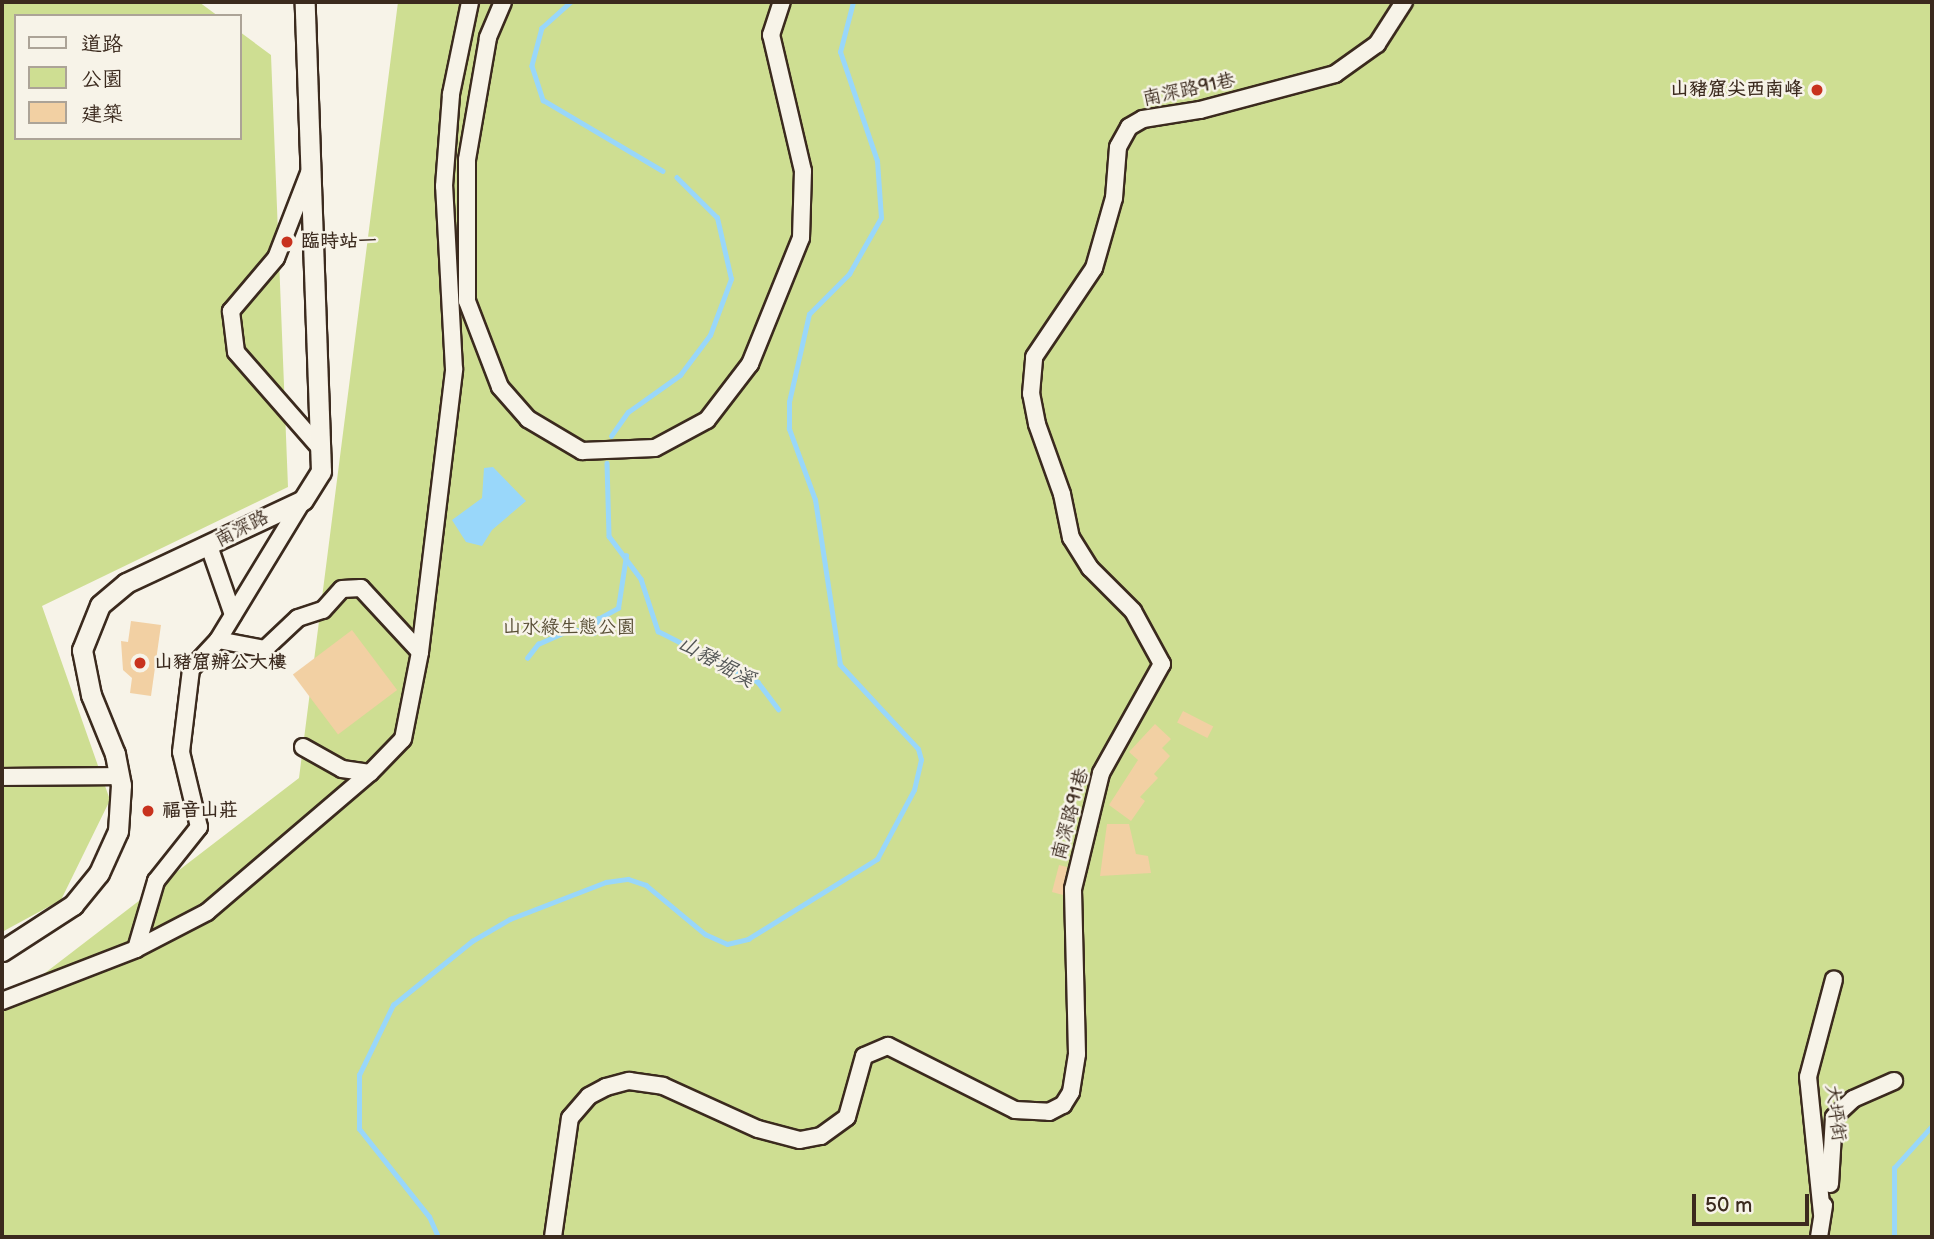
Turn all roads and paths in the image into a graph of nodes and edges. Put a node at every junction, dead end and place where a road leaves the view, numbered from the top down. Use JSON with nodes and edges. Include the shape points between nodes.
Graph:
{"nodes":[{"id":1,"x":305,"y":2,"type":"edge"},
{"id":2,"x":470,"y":2,"type":"edge"},
{"id":3,"x":503,"y":2,"type":"edge"},
{"id":4,"x":782,"y":2,"type":"edge"},
{"id":5,"x":1404,"y":2,"type":"edge"},
{"id":6,"x":311,"y":167,"type":"junction"},
{"id":7,"x":320,"y":448,"type":"junction"},
{"id":8,"x":303,"y":500,"type":"junction"},
{"id":9,"x":209,"y":546,"type":"junction"},
{"id":10,"x":233,"y":615,"type":"junction"},
{"id":11,"x":218,"y":640,"type":"junction"},
{"id":12,"x":420,"y":652,"type":"junction"},
{"id":13,"x":303,"y":747,"type":"dead end"},
{"id":14,"x":370,"y":773,"type":"junction"},
{"id":15,"x":120,"y":776,"type":"junction"},
{"id":16,"x":2,"y":777,"type":"edge"},
{"id":17,"x":136,"y":949,"type":"junction"},
{"id":18,"x":2,"y":951,"type":"edge"},
{"id":19,"x":1834,"y":979,"type":"dead end"},
{"id":20,"x":2,"y":1001,"type":"edge"},
{"id":21,"x":1894,"y":1081,"type":"dead end"},
{"id":22,"x":1822,"y":1214,"type":"junction"},
{"id":23,"x":553,"y":1237,"type":"edge"},
{"id":24,"x":1819,"y":1237,"type":"edge"}],
"edges":[{"from":1,"to":6,"type":"main road"},
{"from":2,"to":12,"type":"street","via":[[450,107],[444,199],[454,369]]},
{"from":3,"to":4,"type":"street","via":[[488,37],[467,160],[467,301],[500,387],[528,419],[582,451],[655,448],[707,420],[750,364],[801,238],[803,171],[771,35]]},
{"from":5,"to":23,"type":"street","name":"南深路91巷","via":[[1377,44],[1335,74],[1237,101],[1143,119],[1129,127],[1118,147],[1114,198],[1094,268],[1034,357],[1031,394],[1037,424],[1059,482],[1071,538],[1090,568],[1133,611],[1162,664],[1101,773],[1073,889],[1077,1054],[1071,1092],[1063,1105],[1041,1113],[1015,1110],[888,1046],[864,1056],[846,1116],[821,1136],[800,1140],[758,1129],[663,1086],[629,1082],[606,1087],[589,1096],[570,1118]]},
{"from":6,"to":7,"type":"main road"},
{"from":6,"to":7,"type":"street","via":[[276,258],[231,311],[236,352]]},
{"from":7,"to":8,"type":"main road","via":[[321,471]]},
{"from":8,"to":9,"type":"main road","name":"南深路"},
{"from":8,"to":10,"type":"street"},
{"from":9,"to":10,"type":"street"},
{"from":9,"to":15,"type":"main road","name":"南深路","via":[[111,593],[84,635],[83,671]]},
{"from":10,"to":11,"type":"street"},
{"from":11,"to":12,"type":"street","via":[[265,649],[298,618],[323,610],[342,589],[361,588]]},
{"from":11,"to":17,"type":"street","via":[[191,669],[181,752],[199,827],[156,881]]},
{"from":12,"to":14,"type":"street","via":[[403,739]]},
{"from":13,"to":14,"type":"street","via":[[342,769]]},
{"from":14,"to":17,"type":"street","via":[[207,912]]},
{"from":15,"to":16,"type":"street"},
{"from":15,"to":18,"type":"main road","name":"南深路","via":[[118,831],[99,873],[73,905]]},
{"from":17,"to":20,"type":"street"},
{"from":19,"to":22,"type":"street","name":"大坪街","via":[[1808,1077]]},
{"from":21,"to":22,"type":"street","name":"大坪街","via":[[1853,1099],[1834,1117],[1831,1177]]},
{"from":22,"to":24,"type":"street","name":"大坪街"}]}
